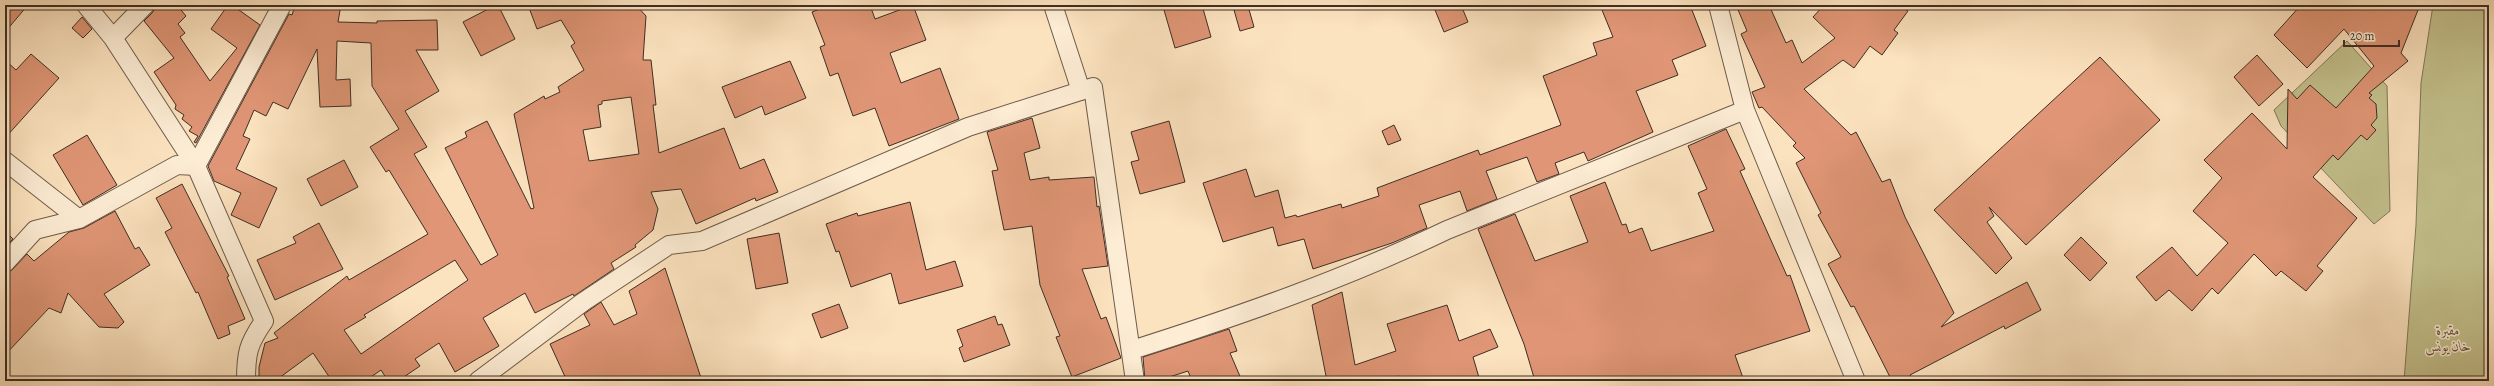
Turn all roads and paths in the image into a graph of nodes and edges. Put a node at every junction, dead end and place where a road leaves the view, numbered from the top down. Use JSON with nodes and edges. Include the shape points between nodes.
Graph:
{"nodes":[{"id":1,"x":86,"y":5,"type":"edge"},
{"id":2,"x":145,"y":5,"type":"edge"},
{"id":3,"x":282,"y":5,"type":"edge"},
{"id":4,"x":1053,"y":5,"type":"edge"},
{"id":5,"x":1718,"y":5,"type":"edge"},
{"id":6,"x":113,"y":38,"type":"junction"},
{"id":7,"x":1081,"y":91,"type":"junction"},
{"id":8,"x":1745,"y":110,"type":"junction"},
{"id":9,"x":5,"y":161,"type":"edge"},
{"id":10,"x":196,"y":166,"type":"junction"},
{"id":11,"x":79,"y":219,"type":"junction"},
{"id":12,"x":5,"y":263,"type":"edge"},
{"id":13,"x":1132,"y":350,"type":"junction"},
{"id":14,"x":246,"y":381,"type":"edge"},
{"id":15,"x":478,"y":381,"type":"edge"},
{"id":16,"x":1135,"y":381,"type":"edge"},
{"id":17,"x":1856,"y":381,"type":"edge"}],
"edges":[{"from":1,"to":6,"type":"street"},
{"from":2,"to":6,"type":"street"},
{"from":3,"to":10,"type":"street"},
{"from":4,"to":7,"type":"street"},
{"from":5,"to":8,"type":"street"},
{"from":6,"to":10,"type":"street"},
{"from":7,"to":13,"type":"street","via":[[1093,87]]},
{"from":7,"to":15,"type":"street","via":[[968,127],[702,241],[670,245],[583,302]]},
{"from":8,"to":13,"type":"street","via":[[1264,306]]},
{"from":8,"to":17,"type":"street"},
{"from":9,"to":11,"type":"street"},
{"from":10,"to":11,"type":"street","via":[[176,165]]},
{"from":10,"to":14,"type":"street","via":[[264,321],[250,341],[246,356]]},
{"from":11,"to":12,"type":"street","via":[[36,230]]},
{"from":13,"to":16,"type":"street"}]}
